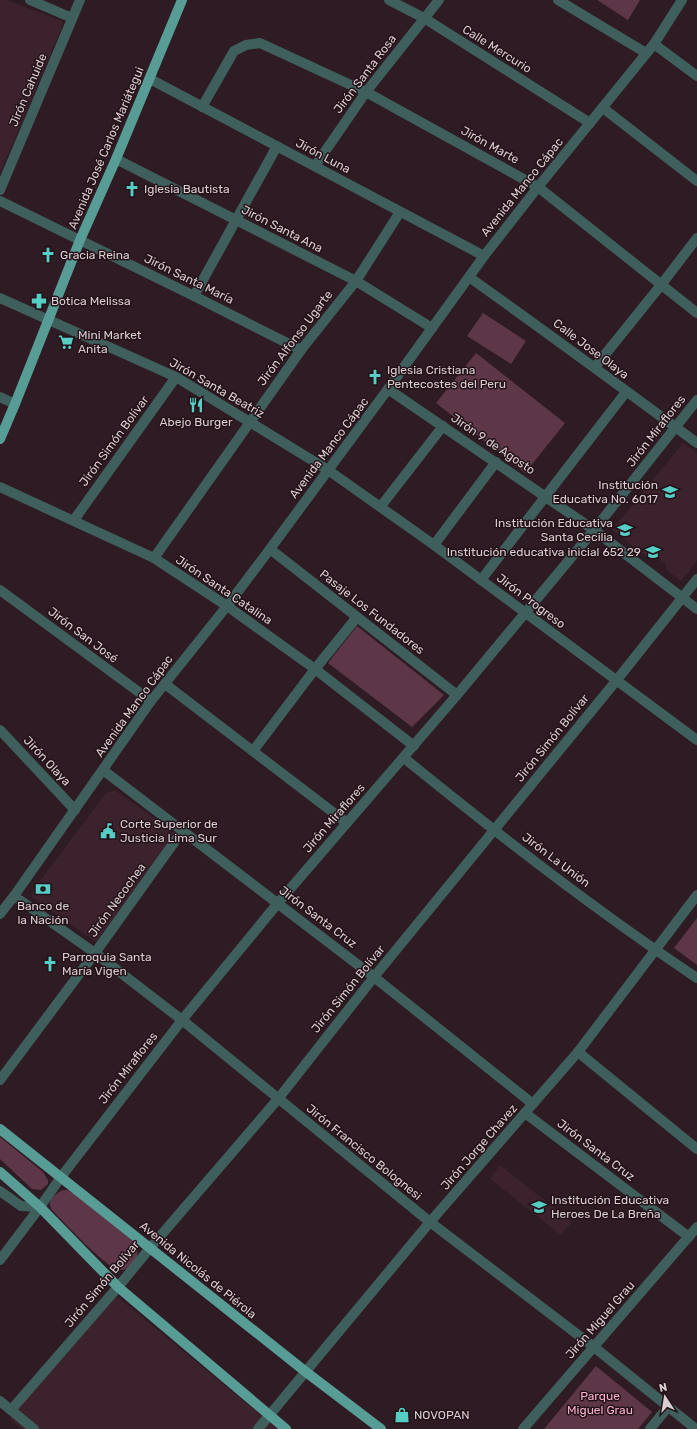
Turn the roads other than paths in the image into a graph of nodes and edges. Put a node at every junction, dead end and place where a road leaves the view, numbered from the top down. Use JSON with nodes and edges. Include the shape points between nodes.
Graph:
{"nodes":[{"id":1,"x":30,"y":0,"type":"edge"},
{"id":2,"x":80,"y":0,"type":"edge"},
{"id":3,"x":182,"y":0,"type":"edge"},
{"id":4,"x":389,"y":0,"type":"edge"},
{"id":5,"x":439,"y":0,"type":"edge"},
{"id":6,"x":558,"y":0,"type":"edge"},
{"id":7,"x":682,"y":0,"type":"edge"},
{"id":8,"x":72,"y":18,"type":"junction"},
{"id":9,"x":424,"y":18,"type":"junction"},
{"id":10,"x":654,"y":44,"type":"junction"},
{"id":11,"x":646,"y":53,"type":"junction"},
{"id":12,"x":697,"y":76,"type":"edge"},
{"id":13,"x":150,"y":79,"type":"junction"},
{"id":14,"x":366,"y":92,"type":"junction"},
{"id":15,"x":202,"y":107,"type":"junction"},
{"id":16,"x":602,"y":108,"type":"junction"},
{"id":17,"x":590,"y":123,"type":"junction"},
{"id":18,"x":277,"y":146,"type":"junction"},
{"id":19,"x":116,"y":159,"type":"junction"},
{"id":20,"x":315,"y":166,"type":"junction"},
{"id":21,"x":697,"y":181,"type":"edge"},
{"id":22,"x":538,"y":187,"type":"junction"},
{"id":23,"x":0,"y":190,"type":"edge"},
{"id":24,"x":0,"y":201,"type":"edge"},
{"id":25,"x":400,"y":212,"type":"junction"},
{"id":26,"x":236,"y":220,"type":"junction"},
{"id":27,"x":697,"y":238,"type":"edge"},
{"id":28,"x":80,"y":240,"type":"junction"},
{"id":29,"x":484,"y":256,"type":"junction"},
{"id":30,"x":469,"y":277,"type":"junction"},
{"id":31,"x":356,"y":281,"type":"junction"},
{"id":32,"x":661,"y":285,"type":"junction"},
{"id":33,"x":194,"y":296,"type":"junction"},
{"id":34,"x":0,"y":298,"type":"edge"},
{"id":35,"x":697,"y":313,"type":"edge"},
{"id":36,"x":49,"y":319,"type":"junction"},
{"id":37,"x":432,"y":328,"type":"junction"},
{"id":38,"x":301,"y":350,"type":"junction"},
{"id":39,"x":595,"y":367,"type":"junction"},
{"id":40,"x":176,"y":377,"type":"junction"},
{"id":41,"x":388,"y":389,"type":"junction"},
{"id":42,"x":626,"y":392,"type":"junction"},
{"id":43,"x":0,"y":397,"type":"edge"},
{"id":44,"x":697,"y":400,"type":"edge"},
{"id":45,"x":15,"y":404,"type":"junction"},
{"id":46,"x":249,"y":421,"type":"junction"},
{"id":47,"x":443,"y":426,"type":"junction"},
{"id":48,"x":676,"y":428,"type":"junction"},
{"id":49,"x":0,"y":439,"type":"edge"},
{"id":50,"x":697,"y":443,"type":"edge"},
{"id":51,"x":496,"y":462,"type":"junction"},
{"id":52,"x":328,"y":470,"type":"junction"},
{"id":53,"x":0,"y":487,"type":"edge"},
{"id":54,"x":546,"y":496,"type":"junction"},
{"id":55,"x":381,"y":506,"type":"junction"},
{"id":56,"x":74,"y":520,"type":"junction"},
{"id":57,"x":594,"y":530,"type":"junction"},
{"id":58,"x":434,"y":545,"type":"junction"},
{"id":59,"x":270,"y":549,"type":"junction"},
{"id":60,"x":154,"y":558,"type":"junction"},
{"id":61,"x":697,"y":579,"type":"edge"},
{"id":62,"x":481,"y":580,"type":"junction"},
{"id":63,"x":0,"y":590,"type":"edge"},
{"id":64,"x":681,"y":597,"type":"junction"},
{"id":65,"x":227,"y":606,"type":"junction"},
{"id":66,"x":697,"y":609,"type":"edge"},
{"id":67,"x":525,"y":613,"type":"junction"},
{"id":68,"x":357,"y":617,"type":"junction"},
{"id":69,"x":315,"y":669,"type":"junction"},
{"id":70,"x":616,"y":681,"type":"junction"},
{"id":71,"x":165,"y":684,"type":"junction"},
{"id":72,"x":457,"y":695,"type":"junction"},
{"id":73,"x":151,"y":701,"type":"junction"},
{"id":74,"x":1,"y":735,"type":"edge"},
{"id":75,"x":697,"y":740,"type":"edge"},
{"id":76,"x":414,"y":746,"type":"junction"},
{"id":77,"x":253,"y":751,"type":"junction"},
{"id":78,"x":404,"y":758,"type":"junction"},
{"id":79,"x":103,"y":770,"type":"junction"},
{"id":80,"x":75,"y":810,"type":"junction"},
{"id":81,"x":347,"y":823,"type":"junction"},
{"id":82,"x":183,"y":830,"type":"junction"},
{"id":83,"x":493,"y":830,"type":"junction"},
{"id":84,"x":697,"y":895,"type":"edge"},
{"id":85,"x":14,"y":896,"type":"junction"},
{"id":86,"x":278,"y":903,"type":"junction"},
{"id":87,"x":0,"y":914,"type":"edge"},
{"id":88,"x":654,"y":950,"type":"junction"},
{"id":89,"x":95,"y":953,"type":"junction"},
{"id":90,"x":374,"y":977,"type":"junction"},
{"id":91,"x":697,"y":978,"type":"edge"},
{"id":92,"x":182,"y":1020,"type":"junction"},
{"id":93,"x":578,"y":1052,"type":"junction"},
{"id":94,"x":0,"y":1080,"type":"edge"},
{"id":95,"x":278,"y":1099,"type":"junction"},
{"id":96,"x":532,"y":1104,"type":"junction"},
{"id":97,"x":525,"y":1113,"type":"junction"},
{"id":98,"x":0,"y":1129,"type":"edge"},
{"id":99,"x":697,"y":1149,"type":"edge"},
{"id":100,"x":0,"y":1172,"type":"edge"},
{"id":101,"x":61,"y":1177,"type":"junction"},
{"id":102,"x":0,"y":1191,"type":"edge"},
{"id":103,"x":40,"y":1207,"type":"junction"},
{"id":104,"x":430,"y":1222,"type":"junction"},
{"id":105,"x":697,"y":1227,"type":"edge"},
{"id":106,"x":689,"y":1237,"type":"junction"},
{"id":107,"x":150,"y":1248,"type":"junction"},
{"id":108,"x":0,"y":1260,"type":"edge"},
{"id":109,"x":118,"y":1287,"type":"junction"},
{"id":110,"x":594,"y":1347,"type":"junction"},
{"id":111,"x":306,"y":1372,"type":"junction"},
{"id":112,"x":0,"y":1401,"type":"edge"},
{"id":113,"x":668,"y":1407,"type":"junction"},
{"id":114,"x":12,"y":1410,"type":"junction"},
{"id":115,"x":269,"y":1416,"type":"junction"},
{"id":116,"x":34,"y":1429,"type":"edge"},
{"id":117,"x":258,"y":1429,"type":"edge"},
{"id":118,"x":286,"y":1429,"type":"edge"},
{"id":119,"x":381,"y":1429,"type":"edge"},
{"id":120,"x":524,"y":1429,"type":"edge"},
{"id":121,"x":650,"y":1429,"type":"edge"},
{"id":122,"x":696,"y":1429,"type":"edge"}],
"edges":[{"from":1,"to":8,"type":"street"},
{"from":2,"to":8,"type":"street","name":"Jirón Cahuide"},
{"from":3,"to":13,"type":"main road","name":"Avenida José Carlos Mariátegui"},
{"from":4,"to":9,"type":"street","name":"Calle Mercurio"},
{"from":5,"to":9,"type":"street","name":"Jirón Santa Rosa"},
{"from":6,"to":11,"type":"street"},
{"from":7,"to":10,"type":"street","name":"Avenida Manco Cápac"},
{"from":8,"to":23,"type":"street","name":"Jirón Cahuide"},
{"from":9,"to":14,"type":"street","name":"Jirón Santa Rosa"},
{"from":9,"to":17,"type":"street","name":"Calle Mercurio"},
{"from":10,"to":11,"type":"street","name":"Avenida Manco Cápac"},
{"from":10,"to":12,"type":"street"},
{"from":11,"to":16,"type":"street","name":"Avenida Manco Cápac"},
{"from":13,"to":15,"type":"street","name":"Jirón Luna"},
{"from":13,"to":19,"type":"main road","name":"Avenida José Carlos Mariátegui"},
{"from":14,"to":15,"type":"street","name":"Jirón Marte","via":[[260,43],[246,45],[234,51]]},
{"from":14,"to":20,"type":"street","name":"Jirón Santa Rosa"},
{"from":14,"to":22,"type":"street","name":"Jirón Marte"},
{"from":15,"to":18,"type":"street","name":"Jirón Luna"},
{"from":16,"to":17,"type":"street","name":"Avenida Manco Cápac"},
{"from":16,"to":21,"type":"street"},
{"from":17,"to":22,"type":"street","name":"Avenida Manco Cápac"},
{"from":18,"to":20,"type":"street","name":"Jirón Luna"},
{"from":18,"to":26,"type":"street"},
{"from":19,"to":26,"type":"street","name":"Jirón Santa Ana"},
{"from":19,"to":28,"type":"main road","name":"Avenida José Carlos Mariátegui"},
{"from":20,"to":25,"type":"street","name":"Jirón Luna"},
{"from":22,"to":29,"type":"street","name":"Avenida Manco Cápac"},
{"from":22,"to":32,"type":"street","name":"Jirón Marte"},
{"from":24,"to":28,"type":"street","name":"Jirón Santa María"},
{"from":25,"to":29,"type":"street","name":"Jirón Luna"},
{"from":25,"to":31,"type":"street","name":"Jirón Alfonso Ugarte"},
{"from":26,"to":31,"type":"street","name":"Jirón Santa Ana"},
{"from":26,"to":33,"type":"street"},
{"from":27,"to":32,"type":"street"},
{"from":28,"to":33,"type":"street","name":"Jirón Santa María"},
{"from":28,"to":36,"type":"main road","name":"Avenida José Carlos Mariátegui"},
{"from":29,"to":30,"type":"street","name":"Avenida Manco Cápac"},
{"from":30,"to":37,"type":"street","name":"Avenida Manco Cápac"},
{"from":30,"to":39,"type":"street","name":"Calle Jose Olaya"},
{"from":31,"to":37,"type":"street","name":"Jirón Santa Ana"},
{"from":31,"to":38,"type":"street","name":"Jirón Alfonso Ugarte"},
{"from":32,"to":35,"type":"street","name":"Jirón Marte"},
{"from":32,"to":39,"type":"street"},
{"from":33,"to":38,"type":"street","name":"Jirón Santa María"},
{"from":34,"to":36,"type":"street","name":"Jirón Santa Beatriz"},
{"from":36,"to":40,"type":"street","name":"Jirón Santa Beatriz"},
{"from":36,"to":45,"type":"main road","name":"Avenida José Carlos Mariátegui"},
{"from":37,"to":41,"type":"street","name":"Avenida Manco Cápac"},
{"from":38,"to":46,"type":"street","name":"Jirón Alfonso Ugarte"},
{"from":39,"to":42,"type":"street","name":"Calle Jose Olaya"},
{"from":40,"to":46,"type":"street","name":"Jirón Santa Beatriz"},
{"from":40,"to":56,"type":"street","name":"Jirón Simón Bolívar"},
{"from":41,"to":47,"type":"street","name":"Jirón 9 de Agosto"},
{"from":41,"to":52,"type":"street","name":"Avenida Manco Cápac"},
{"from":42,"to":48,"type":"street","name":"Calle Jose Olaya"},
{"from":42,"to":54,"type":"street"},
{"from":43,"to":45,"type":"street"},
{"from":44,"to":48,"type":"street","name":"Jirón Miraflores"},
{"from":45,"to":49,"type":"main road","name":"Avenida José Carlos Mariátegui"},
{"from":46,"to":52,"type":"street","name":"Jirón Santa Beatriz"},
{"from":46,"to":60,"type":"street","name":"Jirón Alfonso Ugarte"},
{"from":47,"to":51,"type":"street","name":"Jirón 9 de Agosto"},
{"from":47,"to":55,"type":"street"},
{"from":48,"to":50,"type":"street","name":"Calle Jose Olaya"},
{"from":48,"to":57,"type":"street","name":"Jirón Miraflores"},
{"from":51,"to":54,"type":"street","name":"Jirón 9 de Agosto"},
{"from":51,"to":58,"type":"street"},
{"from":52,"to":55,"type":"street","name":"Jirón Progreso"},
{"from":52,"to":59,"type":"street","name":"Avenida Manco Cápac"},
{"from":53,"to":56,"type":"street","name":"Jirón Santa Catalina"},
{"from":54,"to":57,"type":"street","name":"Jirón 9 de Agosto"},
{"from":54,"to":62,"type":"street"},
{"from":55,"to":58,"type":"street","name":"Jirón Progreso"},
{"from":56,"to":60,"type":"street","name":"Jirón Santa Catalina"},
{"from":57,"to":64,"type":"street","name":"Jirón 9 de Agosto"},
{"from":57,"to":67,"type":"street","name":"Jirón Miraflores"},
{"from":58,"to":62,"type":"street","name":"Jirón Progreso"},
{"from":59,"to":65,"type":"street","name":"Avenida Manco Cápac"},
{"from":59,"to":68,"type":"street","name":"Pasaje Los Fundadores"},
{"from":60,"to":65,"type":"street","name":"Jirón Santa Catalina"},
{"from":61,"to":64,"type":"street","name":"Jirón Simón Bolívar"},
{"from":62,"to":67,"type":"street","name":"Jirón Progreso"},
{"from":63,"to":73,"type":"street","name":"Jirón San José"},
{"from":64,"to":66,"type":"street","name":"Jirón 9 de Agosto"},
{"from":64,"to":70,"type":"street","name":"Jirón Simón Bolívar"},
{"from":65,"to":69,"type":"street","name":"Jirón Santa Catalina"},
{"from":65,"to":71,"type":"street","name":"Avenida Manco Cápac"},
{"from":67,"to":70,"type":"street","name":"Jirón Progreso"},
{"from":67,"to":72,"type":"street","name":"Jirón Miraflores"},
{"from":68,"to":69,"type":"street"},
{"from":68,"to":72,"type":"street","name":"Pasaje Los Fundadores"},
{"from":69,"to":76,"type":"street","name":"Jirón Santa Catalina"},
{"from":69,"to":77,"type":"street"},
{"from":70,"to":75,"type":"street","name":"Jirón Progreso"},
{"from":70,"to":83,"type":"street","name":"Jirón Simón Bolívar"},
{"from":71,"to":73,"type":"street","name":"Avenida Manco Cápac"},
{"from":71,"to":77,"type":"street"},
{"from":72,"to":76,"type":"street","name":"Jirón Miraflores"},
{"from":73,"to":79,"type":"street","name":"Avenida Manco Cápac"},
{"from":74,"to":80,"type":"street","name":"Jirón Olaya"},
{"from":76,"to":78,"type":"street","name":"Jirón Miraflores"},
{"from":77,"to":81,"type":"street"},
{"from":78,"to":81,"type":"street","name":"Jirón Miraflores"},
{"from":78,"to":83,"type":"street","name":"Jirón La Unión"},
{"from":79,"to":80,"type":"street","name":"Avenida Manco Cápac"},
{"from":79,"to":82,"type":"street","name":"Jirón Santa Cruz"},
{"from":80,"to":85,"type":"street","name":"Avenida Manco Cápac"},
{"from":81,"to":86,"type":"street","name":"Jirón Miraflores"},
{"from":82,"to":86,"type":"street","name":"Jirón Santa Cruz"},
{"from":82,"to":89,"type":"street","name":"Jirón Necochea"},
{"from":83,"to":88,"type":"street","name":"Jirón La Unión"},
{"from":83,"to":90,"type":"street","name":"Jirón Simón Bolívar"},
{"from":84,"to":88,"type":"street","name":"Jirón Jorge Chavez"},
{"from":85,"to":87,"type":"street","name":"Avenida Manco Cápac"},
{"from":85,"to":89,"type":"street","name":"Jirón Francisco Bolognesi"},
{"from":86,"to":90,"type":"street","name":"Jirón Santa Cruz"},
{"from":86,"to":92,"type":"street","name":"Jirón Miraflores"},
{"from":88,"to":91,"type":"street","name":"Jirón La Unión"},
{"from":88,"to":93,"type":"street","name":"Jirón Jorge Chavez"},
{"from":89,"to":92,"type":"street","name":"Jirón Francisco Bolognesi"},
{"from":89,"to":94,"type":"street","name":"Jirón Necochea"},
{"from":90,"to":95,"type":"street","name":"Jirón Simón Bolívar"},
{"from":90,"to":96,"type":"street","name":"Jirón Santa Cruz"},
{"from":92,"to":95,"type":"street","name":"Jirón Francisco Bolognesi"},
{"from":92,"to":101,"type":"street","name":"Jirón Miraflores"},
{"from":93,"to":96,"type":"street","name":"Jirón Jorge Chavez"},
{"from":93,"to":99,"type":"street"},
{"from":95,"to":104,"type":"street","name":"Jirón Francisco Bolognesi"},
{"from":95,"to":107,"type":"street","name":"Jirón Simón Bolívar"},
{"from":96,"to":97,"type":"street","name":"Jirón Jorge Chavez"},
{"from":97,"to":104,"type":"street","name":"Jirón Jorge Chavez"},
{"from":97,"to":106,"type":"street","name":"Jirón Santa Cruz"},
{"from":98,"to":101,"type":"main road","name":"Avenida Nicolás de Piérola"},
{"from":100,"to":103,"type":"main road"},
{"from":101,"to":103,"type":"street","name":"Jirón Miraflores"},
{"from":101,"to":107,"type":"main road","name":"Avenida Nicolás de Piérola"},
{"from":102,"to":103,"type":"street","via":[[20,1206]]},
{"from":103,"to":108,"type":"street","name":"Jirón Miraflores"},
{"from":103,"to":109,"type":"main road"},
{"from":104,"to":110,"type":"street","name":"Jirón Francisco Bolognesi"},
{"from":104,"to":111,"type":"street","name":"Jirón Jorge Chavez"},
{"from":105,"to":106,"type":"street","name":"Jirón Miguel Grau"},
{"from":106,"to":110,"type":"street","name":"Jirón Miguel Grau"},
{"from":107,"to":109,"type":"street","name":"Jirón Simón Bolívar"},
{"from":107,"to":111,"type":"main road","name":"Avenida Nicolás de Piérola"},
{"from":109,"to":114,"type":"street","name":"Jirón Simón Bolívar"},
{"from":109,"to":115,"type":"main road"},
{"from":110,"to":113,"type":"street","name":"Jirón Francisco Bolognesi"},
{"from":110,"to":120,"type":"street","name":"Jirón Miguel Grau"},
{"from":111,"to":115,"type":"street","name":"Jirón Jorge Chavez"},
{"from":111,"to":119,"type":"main road","name":"Avenida Nicolás de Piérola"},
{"from":112,"to":114,"type":"street"},
{"from":113,"to":121,"type":"street"},
{"from":113,"to":122,"type":"street","name":"Jirón Francisco Bolognesi"},
{"from":114,"to":116,"type":"street"},
{"from":115,"to":117,"type":"street","name":"Jirón Jorge Chavez"},
{"from":115,"to":118,"type":"main road"}]}
